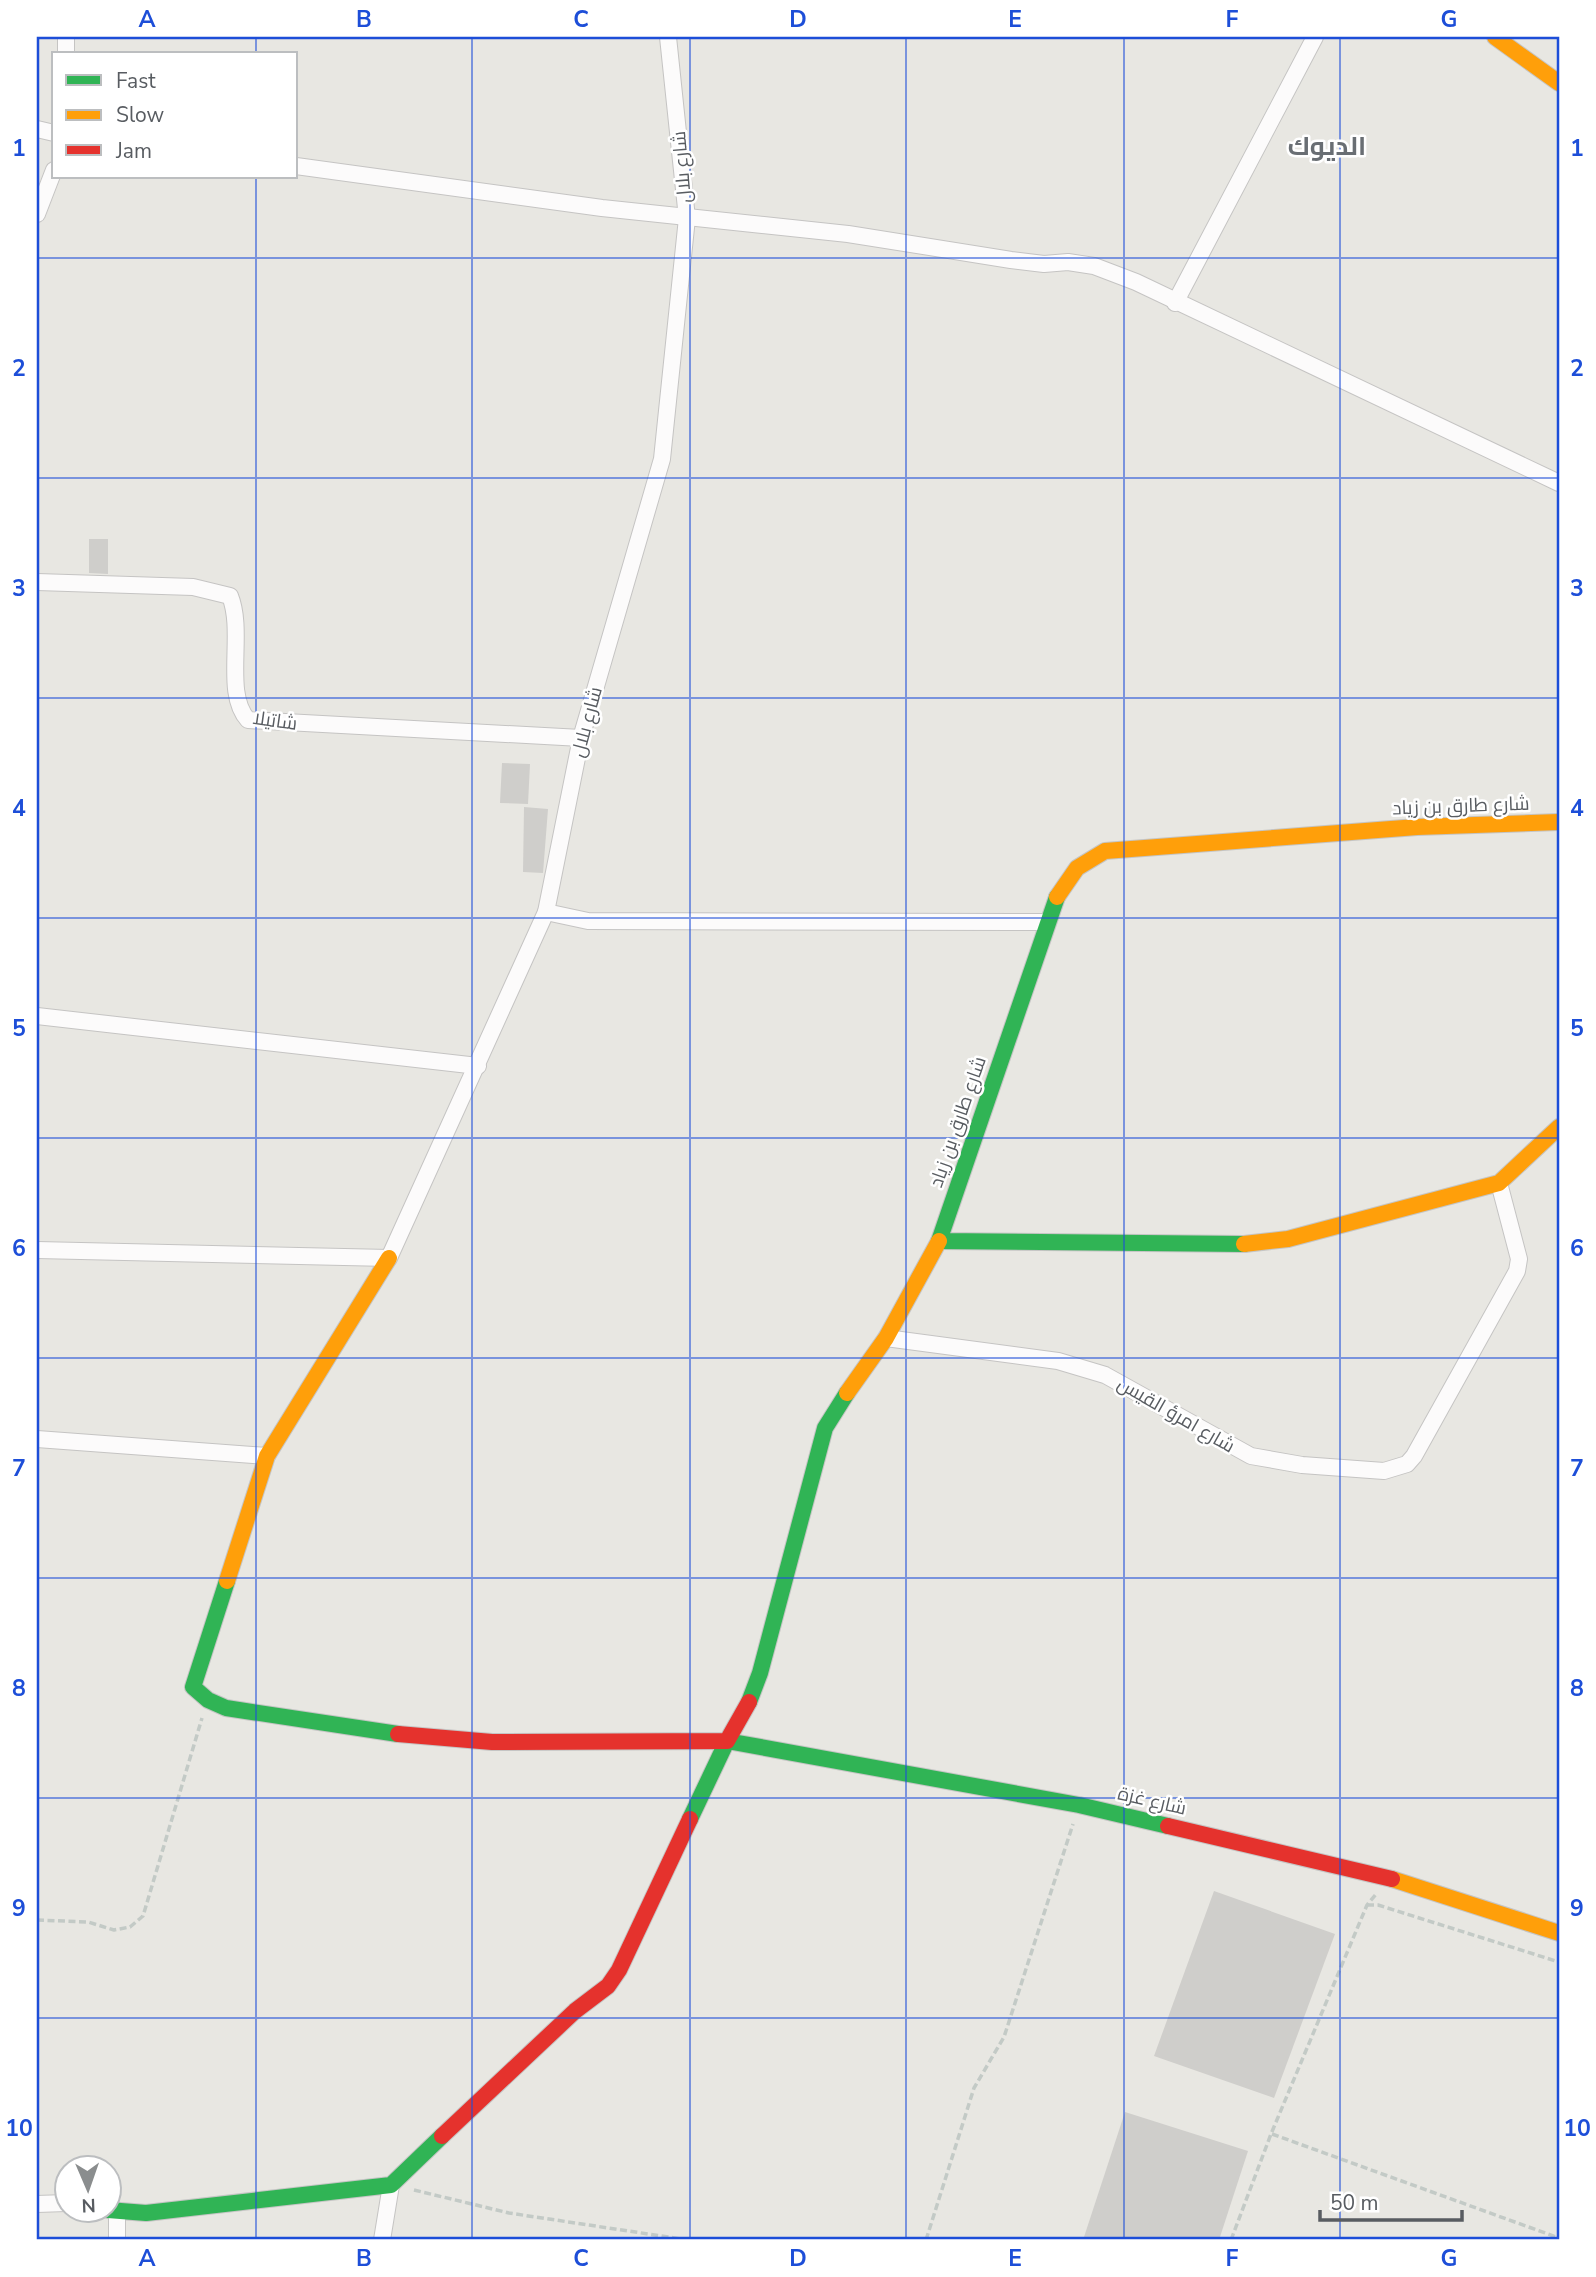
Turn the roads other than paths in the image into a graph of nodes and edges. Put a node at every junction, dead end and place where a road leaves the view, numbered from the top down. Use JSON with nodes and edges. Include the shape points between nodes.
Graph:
{"nodes":[{"id":1,"x":668,"y":37,"type":"edge"},
{"id":2,"x":1315,"y":37,"type":"edge"},
{"id":3,"x":1495,"y":37,"type":"edge"},
{"id":4,"x":1559,"y":83,"type":"edge"},
{"id":5,"x":298,"y":166,"type":"edge"},
{"id":6,"x":52,"y":175,"type":"edge"},
{"id":7,"x":37,"y":214,"type":"edge"},
{"id":8,"x":687,"y":218,"type":"junction"},
{"id":9,"x":1175,"y":303,"type":"junction"},
{"id":10,"x":1559,"y":483,"type":"edge"},
{"id":11,"x":37,"y":582,"type":"edge"},
{"id":12,"x":581,"y":738,"type":"junction"},
{"id":13,"x":1559,"y":822,"type":"edge"},
{"id":14,"x":546,"y":912,"type":"junction"},
{"id":15,"x":1048,"y":922,"type":"junction"},
{"id":16,"x":37,"y":1016,"type":"edge"},
{"id":17,"x":478,"y":1066,"type":"junction"},
{"id":18,"x":1559,"y":1127,"type":"edge"},
{"id":19,"x":1499,"y":1183,"type":"junction"},
{"id":20,"x":939,"y":1241,"type":"junction"},
{"id":21,"x":37,"y":1250,"type":"edge"},
{"id":22,"x":389,"y":1258,"type":"junction"},
{"id":23,"x":886,"y":1338,"type":"junction"},
{"id":24,"x":37,"y":1439,"type":"edge"},
{"id":25,"x":267,"y":1455,"type":"junction"},
{"id":26,"x":727,"y":1741,"type":"junction"},
{"id":27,"x":1559,"y":1933,"type":"edge"},
{"id":28,"x":391,"y":2185,"type":"junction"},
{"id":29,"x":122,"y":2211,"type":"edge"},
{"id":30,"x":382,"y":2240,"type":"edge"}],
"edges":[{"from":1,"to":8,"type":"street","name":"شارع بلال"},
{"from":2,"to":9,"type":"street"},
{"from":3,"to":4,"type":"street"},
{"from":5,"to":8,"type":"street"},
{"from":6,"to":7,"type":"street"},
{"from":8,"to":9,"type":"street","via":[[789,226],[1011,260],[1094,266]]},
{"from":8,"to":12,"type":"street","name":"شارع بلال","via":[[662,460]]},
{"from":9,"to":10,"type":"street"},
{"from":11,"to":12,"type":"street","name":"شاتيلا","via":[[193,587],[230,596],[237,626],[237,699],[248,720]]},
{"from":12,"to":14,"type":"street","name":"شارع بلال"},
{"from":13,"to":15,"type":"street","name":"شارع طارق بن زياد","via":[[1417,827],[1105,851],[1085,859],[1068,877]]},
{"from":14,"to":15,"type":"street","via":[[588,921]]},
{"from":14,"to":17,"type":"street","name":"شارع بلال"},
{"from":15,"to":20,"type":"street","name":"شارع طارق بن زياد"},
{"from":16,"to":17,"type":"street"},
{"from":17,"to":22,"type":"street","name":"شارع بلال"},
{"from":18,"to":19,"type":"street"},
{"from":19,"to":20,"type":"street","via":[[1264,1242],[1080,1245]]},
{"from":19,"to":23,"type":"street","name":"شارع امرؤ القيس","via":[[1519,1259],[1517,1271],[1414,1456],[1395,1469],[1302,1465],[1251,1456],[1105,1375],[1046,1359]]},
{"from":20,"to":23,"type":"street","name":"شارع طارق بن زياد"},
{"from":21,"to":22,"type":"street"},
{"from":22,"to":25,"type":"street"},
{"from":23,"to":26,"type":"street","name":"شارع طارق بن زياد","via":[[825,1427],[760,1672]]},
{"from":24,"to":25,"type":"street"},
{"from":25,"to":26,"type":"street","name":"شارع غزة","via":[[194,1687],[208,1700],[247,1712],[358,1730],[492,1742]]},
{"from":26,"to":27,"type":"street","name":"شارع غزة","via":[[1079,1805],[1390,1878]]},
{"from":26,"to":28,"type":"street","name":"شارع طارق بن زياد","via":[[608,1986],[575,2011]]},
{"from":28,"to":29,"type":"street","via":[[215,2207]]},
{"from":28,"to":30,"type":"street"}]}
